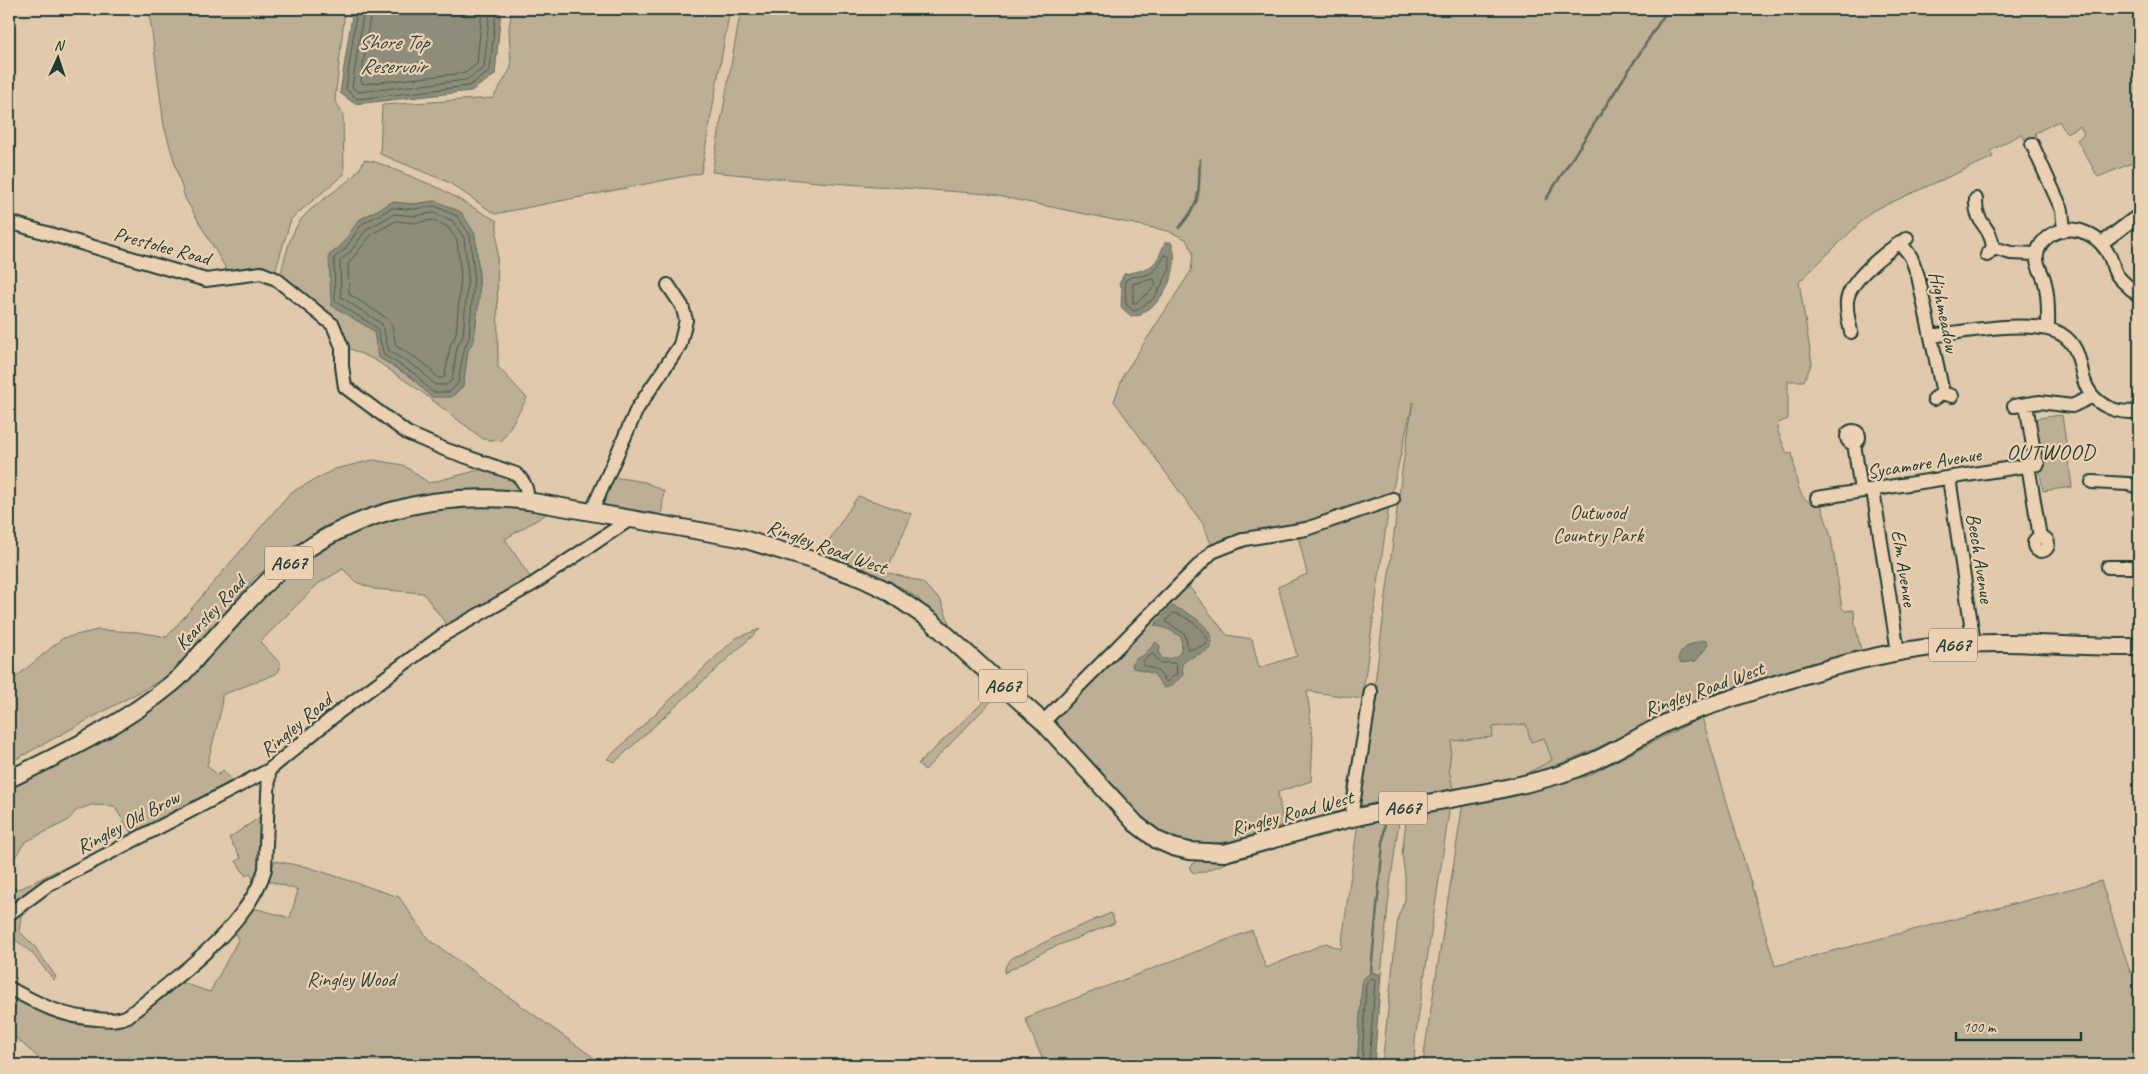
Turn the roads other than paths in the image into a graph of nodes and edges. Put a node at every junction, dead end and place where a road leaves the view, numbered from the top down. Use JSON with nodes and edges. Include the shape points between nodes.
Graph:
{"nodes":[{"id":1,"x":2038,"y":150,"type":"dead end"},
{"id":2,"x":1976,"y":199,"type":"dead end"},
{"id":3,"x":2139,"y":215,"type":"edge"},
{"id":4,"x":9,"y":222,"type":"edge"},
{"id":5,"x":2064,"y":230,"type":"junction"},
{"id":6,"x":2102,"y":243,"type":"junction"},
{"id":7,"x":2037,"y":254,"type":"junction"},
{"id":8,"x":668,"y":284,"type":"dead end"},
{"id":9,"x":2139,"y":296,"type":"edge"},
{"id":10,"x":2048,"y":329,"type":"junction"},
{"id":11,"x":1851,"y":332,"type":"dead end"},
{"id":12,"x":1931,"y":336,"type":"junction"},
{"id":13,"x":1943,"y":396,"type":"dead end"},
{"id":14,"x":2093,"y":396,"type":"junction"},
{"id":15,"x":2139,"y":411,"type":"edge"},
{"id":16,"x":1854,"y":443,"type":"dead end"},
{"id":17,"x":2033,"y":465,"type":"junction"},
{"id":18,"x":1949,"y":478,"type":"junction"},
{"id":19,"x":2092,"y":482,"type":"dead end"},
{"id":20,"x":2139,"y":487,"type":"edge"},
{"id":21,"x":1867,"y":490,"type":"junction"},
{"id":22,"x":1817,"y":498,"type":"dead end"},
{"id":23,"x":1393,"y":499,"type":"dead end"},
{"id":24,"x":528,"y":501,"type":"junction"},
{"id":25,"x":591,"y":513,"type":"junction"},
{"id":26,"x":629,"y":520,"type":"junction"},
{"id":27,"x":2040,"y":537,"type":"dead end"},
{"id":28,"x":2117,"y":564,"type":"dead end"},
{"id":29,"x":2139,"y":567,"type":"edge"},
{"id":30,"x":1974,"y":644,"type":"junction"},
{"id":31,"x":2139,"y":647,"type":"edge"},
{"id":32,"x":1898,"y":652,"type":"junction"},
{"id":33,"x":1371,"y":691,"type":"dead end"},
{"id":34,"x":1043,"y":722,"type":"junction"},
{"id":35,"x":268,"y":770,"type":"junction"},
{"id":36,"x":9,"y":779,"type":"edge"},
{"id":37,"x":1351,"y":818,"type":"junction"},
{"id":38,"x":9,"y":914,"type":"edge"},
{"id":39,"x":9,"y":988,"type":"edge"}],
"edges":[{"from":1,"to":5,"type":"street","via":[[2062,210]]},
{"from":2,"to":7,"type":"street","via":[[1972,212],[1988,230],[1990,251]]},
{"from":3,"to":6,"type":"street"},
{"from":4,"to":24,"type":"street","name":"Prestolee Road","via":[[206,280],[261,273],[276,279],[333,325],[342,347],[345,387],[407,433],[444,450],[516,474],[527,489]]},
{"from":5,"to":6,"type":"street","via":[[2085,232]]},
{"from":5,"to":7,"type":"street","via":[[2046,238]]},
{"from":6,"to":9,"type":"street","via":[[2118,276]]},
{"from":7,"to":10,"type":"street","via":[[2046,284]]},
{"from":8,"to":25,"type":"street","via":[[682,306],[686,320],[680,345],[637,409]]},
{"from":10,"to":12,"type":"street","via":[[2019,327]]},
{"from":10,"to":14,"type":"street","via":[[2061,334],[2074,346],[2084,380]]},
{"from":11,"to":12,"type":"street","name":"Highmeadow","via":[[1844,297],[1884,253],[1904,240],[1918,276]]},
{"from":12,"to":13,"type":"street","name":"Highmeadow"},
{"from":14,"to":15,"type":"street","via":[[2112,409]]},
{"from":14,"to":17,"type":"street","via":[[2072,406],[2047,402],[2022,408]]},
{"from":16,"to":21,"type":"street","name":"Elm Avenue"},
{"from":17,"to":18,"type":"street","name":"Sycamore Avenue"},
{"from":17,"to":27,"type":"street"},
{"from":18,"to":21,"type":"street","name":"Sycamore Avenue"},
{"from":18,"to":30,"type":"street","name":"Beech Avenue"},
{"from":19,"to":20,"type":"street","via":[[2106,487]]},
{"from":21,"to":22,"type":"street","name":"Sycamore Avenue"},
{"from":21,"to":32,"type":"street","name":"Elm Avenue"},
{"from":23,"to":34,"type":"street","via":[[1306,529],[1245,539],[1212,552]]},
{"from":24,"to":25,"type":"main road","name":"Kearsley Road","number":"A667"},
{"from":24,"to":36,"type":"main road","name":"Kearsley Road","number":"A667","via":[[490,498],[429,502],[370,518],[319,541],[268,582],[175,681],[122,720]]},
{"from":25,"to":26,"type":"main road","name":"Kearsley Road","number":"A667"},
{"from":26,"to":34,"type":"main road","name":"Ringley Road West","number":"A667","via":[[740,538],[870,582],[910,605],[930,621]]},
{"from":26,"to":35,"type":"street","name":"Ringley Road","via":[[532,584],[443,635],[339,712]]},
{"from":28,"to":29,"type":"street"},
{"from":30,"to":31,"type":"main road","name":"Ringley Road West","number":"A667"},
{"from":30,"to":32,"type":"main road","name":"Ringley Road West","number":"A667"},
{"from":32,"to":37,"type":"main road","name":"Ringley Road West","number":"A667","via":[[1822,671],[1697,710],[1559,775]]},
{"from":33,"to":37,"type":"street"},
{"from":34,"to":37,"type":"main road","name":"Ringley Road West","number":"A667","via":[[1136,824],[1157,840],[1173,847],[1224,853]]},
{"from":35,"to":38,"type":"street","name":"Ringley Old Brow","via":[[48,885]]},
{"from":35,"to":39,"type":"street","name":"Ringley Road","via":[[262,882],[234,921],[182,973],[128,1016],[117,1020],[64,1015]]}]}
